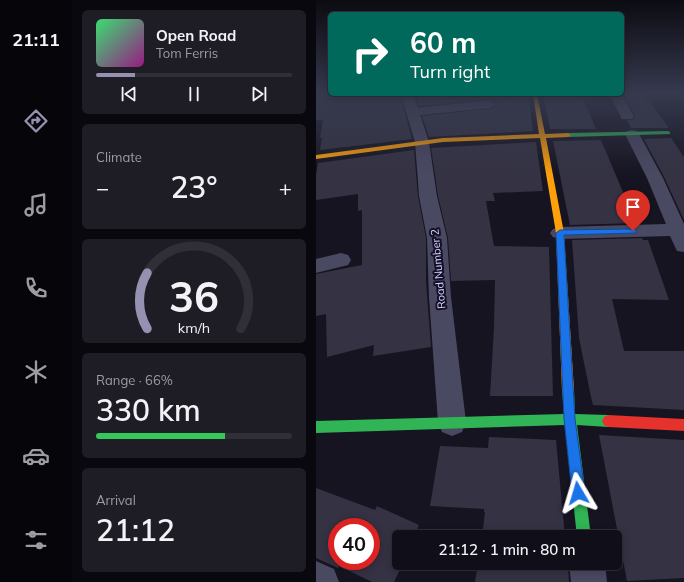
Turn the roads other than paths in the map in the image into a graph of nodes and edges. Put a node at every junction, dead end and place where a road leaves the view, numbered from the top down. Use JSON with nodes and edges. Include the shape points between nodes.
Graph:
{"nodes":[{"id":1,"x":415,"y":120,"type":"edge"},
{"id":2,"x":540,"y":120,"type":"edge"},
{"id":3,"x":668,"y":133,"type":"dead end"},
{"id":4,"x":632,"y":134,"type":"junction"},
{"id":5,"x":543,"y":135,"type":"junction"},
{"id":6,"x":422,"y":142,"type":"junction"},
{"id":7,"x":316,"y":157,"type":"edge"},
{"id":8,"x":560,"y":233,"type":"junction"},
{"id":9,"x":682,"y":235,"type":"edge"},
{"id":10,"x":341,"y":260,"type":"dead end"},
{"id":11,"x":316,"y":266,"type":"edge"},
{"id":12,"x":570,"y":419,"type":"junction"},
{"id":13,"x":452,"y":422,"type":"junction"},
{"id":14,"x":684,"y":424,"type":"edge"},
{"id":15,"x":316,"y":427,"type":"edge"},
{"id":16,"x":583,"y":530,"type":"edge"},
{"id":17,"x":588,"y":570,"type":"edge"},
{"id":18,"x":316,"y":579,"type":"edge"},
{"id":19,"x":321,"y":582,"type":"edge"},
{"id":20,"x":589,"y":582,"type":"edge"}],
"edges":[{"from":1,"to":6,"type":"street","name":"Road Number 2"},
{"from":2,"to":5,"type":"street"},
{"from":3,"to":4,"type":"street"},
{"from":4,"to":5,"type":"street"},
{"from":4,"to":9,"type":"street"},
{"from":5,"to":6,"type":"street"},
{"from":5,"to":8,"type":"street"},
{"from":6,"to":7,"type":"street"},
{"from":6,"to":13,"type":"street","name":"Road Number 2","via":[[428,196],[437,238]]},
{"from":8,"to":9,"type":"street"},
{"from":8,"to":12,"type":"street"},
{"from":10,"to":11,"type":"street"},
{"from":12,"to":13,"type":"street"},
{"from":12,"to":14,"type":"street"},
{"from":12,"to":16,"type":"street"},
{"from":13,"to":15,"type":"street"},
{"from":17,"to":20,"type":"street"},
{"from":18,"to":19,"type":"street"}]}
